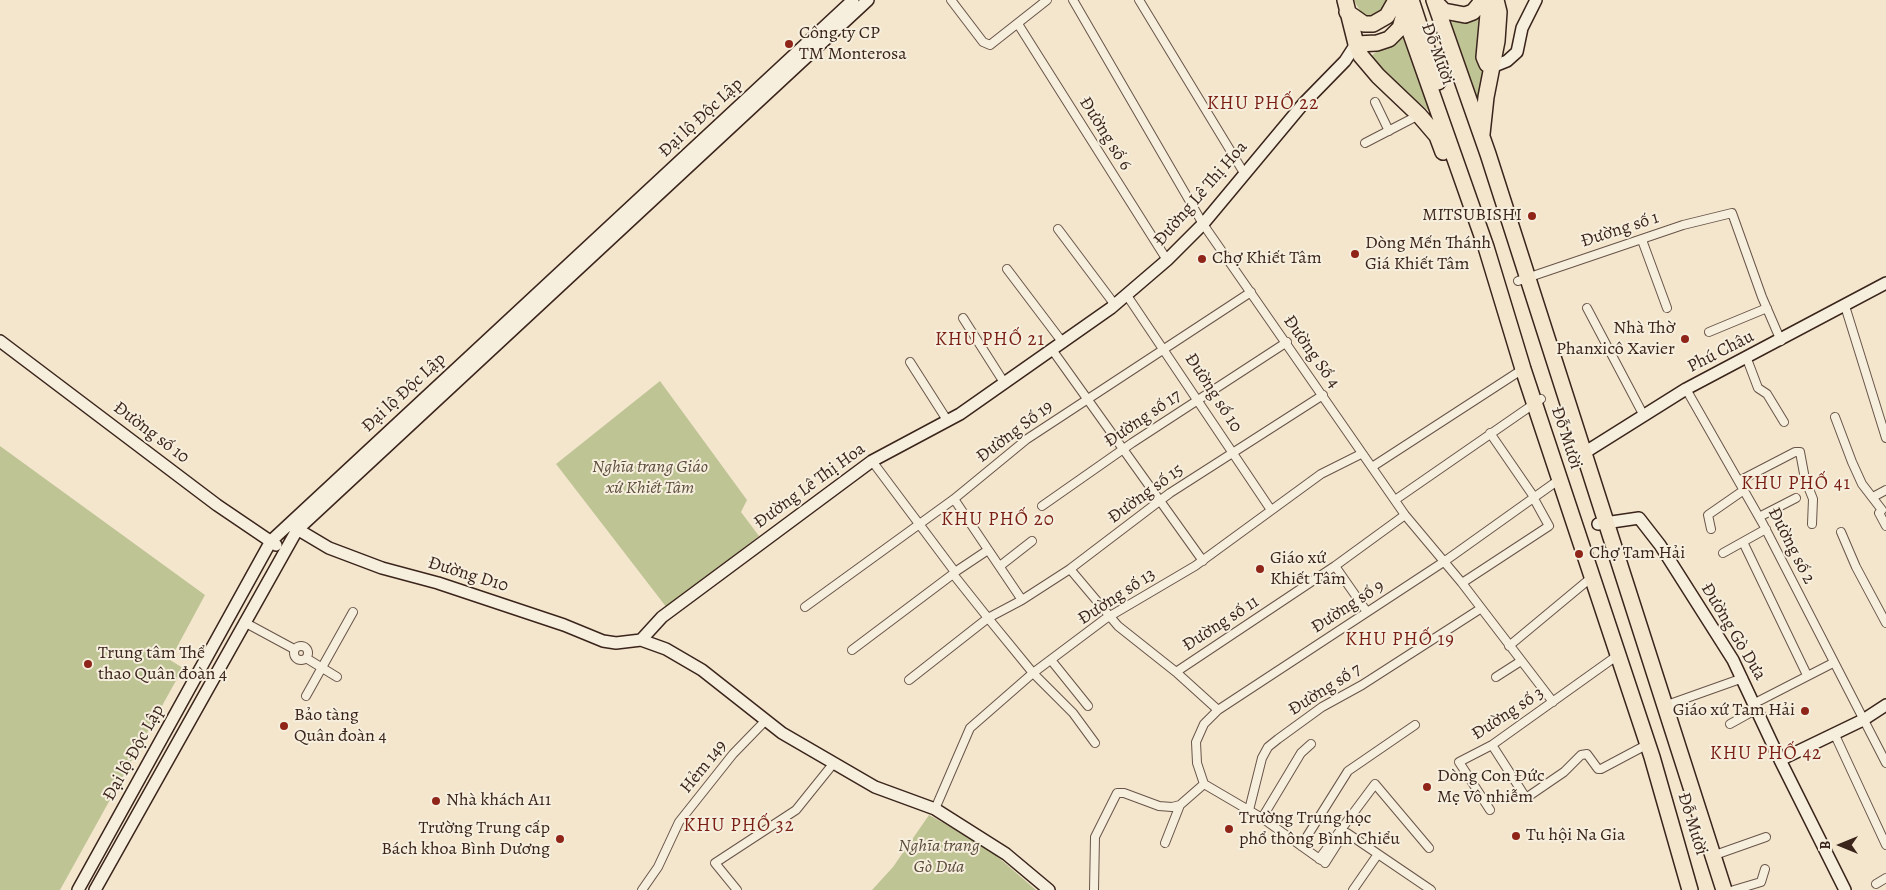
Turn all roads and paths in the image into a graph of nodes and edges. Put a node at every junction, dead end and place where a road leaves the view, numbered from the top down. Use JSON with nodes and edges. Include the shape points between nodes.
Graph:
{"nodes":[{"id":1,"x":853,"y":0,"type":"edge"},
{"id":2,"x":868,"y":0,"type":"edge"},
{"id":3,"x":1048,"y":0,"type":"edge"},
{"id":4,"x":1073,"y":0,"type":"edge"},
{"id":5,"x":1139,"y":0,"type":"edge"},
{"id":6,"x":1398,"y":0,"type":"edge"},
{"id":7,"x":1410,"y":0,"type":"edge"},
{"id":8,"x":1433,"y":0,"type":"edge"},
{"id":9,"x":1482,"y":0,"type":"edge"},
{"id":10,"x":1486,"y":0,"type":"edge"},
{"id":11,"x":1496,"y":0,"type":"edge"},
{"id":12,"x":1536,"y":0,"type":"edge"},
{"id":13,"x":955,"y":2,"type":"edge"},
{"id":14,"x":1346,"y":6,"type":"edge"},
{"id":15,"x":1404,"y":15,"type":"junction"},
{"id":16,"x":1018,"y":24,"type":"junction"},
{"id":17,"x":1356,"y":44,"type":"junction"},
{"id":18,"x":1492,"y":67,"type":"junction"},
{"id":19,"x":1375,"y":102,"type":"dead end"},
{"id":20,"x":1419,"y":115,"type":"junction"},
{"id":21,"x":1389,"y":131,"type":"junction"},
{"id":22,"x":1482,"y":141,"type":"junction"},
{"id":23,"x":1365,"y":143,"type":"dead end"},
{"id":24,"x":1482,"y":162,"type":"junction"},
{"id":25,"x":1244,"y":173,"type":"junction"},
{"id":26,"x":1203,"y":224,"type":"junction"},
{"id":27,"x":1058,"y":229,"type":"dead end"},
{"id":28,"x":1642,"y":240,"type":"junction"},
{"id":29,"x":1486,"y":247,"type":"junction"},
{"id":30,"x":1497,"y":259,"type":"junction"},
{"id":31,"x":1167,"y":260,"type":"junction"},
{"id":32,"x":1007,"y":268,"type":"dead end"},
{"id":33,"x":1522,"y":279,"type":"junction"},
{"id":34,"x":1886,"y":283,"type":"edge"},
{"id":35,"x":1251,"y":292,"type":"junction"},
{"id":36,"x":1126,"y":294,"type":"junction"},
{"id":37,"x":1115,"y":305,"type":"junction"},
{"id":38,"x":1845,"y":306,"type":"junction"},
{"id":39,"x":1587,"y":308,"type":"dead end"},
{"id":40,"x":1667,"y":308,"type":"dead end"},
{"id":41,"x":1767,"y":308,"type":"junction"},
{"id":42,"x":963,"y":318,"type":"dead end"},
{"id":43,"x":1709,"y":332,"type":"dead end"},
{"id":44,"x":0,"y":341,"type":"edge"},
{"id":45,"x":1780,"y":341,"type":"junction"},
{"id":46,"x":1287,"y":342,"type":"junction"},
{"id":47,"x":1063,"y":343,"type":"junction"},
{"id":48,"x":1164,"y":349,"type":"junction"},
{"id":49,"x":1053,"y":350,"type":"junction"},
{"id":50,"x":1747,"y":359,"type":"junction"},
{"id":51,"x":910,"y":362,"type":"dead end"},
{"id":52,"x":1526,"y":367,"type":"junction"},
{"id":53,"x":1005,"y":384,"type":"junction"},
{"id":54,"x":1686,"y":390,"type":"junction"},
{"id":55,"x":1323,"y":395,"type":"junction"},
{"id":56,"x":1087,"y":399,"type":"junction"},
{"id":57,"x":1198,"y":400,"type":"junction"},
{"id":58,"x":1538,"y":401,"type":"junction"},
{"id":59,"x":1644,"y":416,"type":"junction"},
{"id":60,"x":1835,"y":417,"type":"dead end"},
{"id":61,"x":947,"y":420,"type":"junction"},
{"id":62,"x":1784,"y":422,"type":"dead end"},
{"id":63,"x":1490,"y":433,"type":"junction"},
{"id":64,"x":1886,"y":438,"type":"edge"},
{"id":65,"x":1123,"y":450,"type":"junction"},
{"id":66,"x":1232,"y":454,"type":"junction"},
{"id":67,"x":1361,"y":454,"type":"junction"},
{"id":68,"x":1579,"y":456,"type":"junction"},
{"id":69,"x":872,"y":461,"type":"junction"},
{"id":70,"x":1372,"y":467,"type":"junction"},
{"id":71,"x":1560,"y":479,"type":"junction"},
{"id":72,"x":1738,"y":481,"type":"junction"},
{"id":73,"x":1744,"y":490,"type":"junction"},
{"id":74,"x":1886,"y":490,"type":"edge"},
{"id":75,"x":1533,"y":497,"type":"junction"},
{"id":76,"x":1873,"y":497,"type":"junction"},
{"id":77,"x":1796,"y":498,"type":"dead end"},
{"id":78,"x":954,"y":499,"type":"junction"},
{"id":79,"x":1395,"y":500,"type":"junction"},
{"id":80,"x":1160,"y":501,"type":"junction"},
{"id":81,"x":1042,"y":506,"type":"dead end"},
{"id":82,"x":1271,"y":510,"type":"junction"},
{"id":83,"x":1405,"y":515,"type":"junction"},
{"id":84,"x":1759,"y":517,"type":"junction"},
{"id":85,"x":1602,"y":523,"type":"junction"},
{"id":86,"x":1812,"y":524,"type":"dead end"},
{"id":87,"x":920,"y":525,"type":"junction"},
{"id":88,"x":1886,"y":526,"type":"edge"},
{"id":89,"x":293,"y":527,"type":"junction"},
{"id":90,"x":1710,"y":529,"type":"dead end"},
{"id":91,"x":1766,"y":529,"type":"junction"},
{"id":92,"x":1841,"y":532,"type":"dead end"},
{"id":93,"x":272,"y":541,"type":"junction"},
{"id":94,"x":1032,"y":541,"type":"dead end"},
{"id":95,"x":1744,"y":542,"type":"junction"},
{"id":96,"x":284,"y":550,"type":"junction"},
{"id":97,"x":988,"y":550,"type":"junction"},
{"id":98,"x":1722,"y":553,"type":"dead end"},
{"id":99,"x":1202,"y":561,"type":"junction"},
{"id":100,"x":1444,"y":562,"type":"junction"},
{"id":101,"x":1000,"y":566,"type":"junction"},
{"id":102,"x":1335,"y":566,"type":"junction"},
{"id":103,"x":1070,"y":569,"type":"junction"},
{"id":104,"x":954,"y":573,"type":"junction"},
{"id":105,"x":1592,"y":578,"type":"junction"},
{"id":106,"x":1462,"y":583,"type":"junction"},
{"id":107,"x":1022,"y":600,"type":"junction"},
{"id":108,"x":805,"y":607,"type":"dead end"},
{"id":109,"x":1480,"y":609,"type":"junction"},
{"id":110,"x":353,"y":612,"type":"dead end"},
{"id":111,"x":1367,"y":612,"type":"junction"},
{"id":112,"x":1110,"y":616,"type":"junction"},
{"id":113,"x":988,"y":618,"type":"junction"},
{"id":114,"x":244,"y":622,"type":"junction"},
{"id":115,"x":1886,"y":623,"type":"edge"},
{"id":116,"x":1639,"y":639,"type":"junction"},
{"id":117,"x":641,"y":640,"type":"junction"},
{"id":118,"x":1509,"y":646,"type":"junction"},
{"id":119,"x":852,"y":650,"type":"dead end"},
{"id":120,"x":1618,"y":655,"type":"junction"},
{"id":121,"x":1051,"y":660,"type":"junction"},
{"id":122,"x":1521,"y":661,"type":"junction"},
{"id":123,"x":1833,"y":663,"type":"junction"},
{"id":124,"x":322,"y":668,"type":"junction"},
{"id":125,"x":1176,"y":672,"type":"junction"},
{"id":126,"x":1033,"y":673,"type":"junction"},
{"id":127,"x":1807,"y":675,"type":"junction"},
{"id":128,"x":337,"y":677,"type":"dead end"},
{"id":129,"x":1496,"y":677,"type":"dead end"},
{"id":130,"x":1742,"y":678,"type":"junction"},
{"id":131,"x":909,"y":680,"type":"dead end"},
{"id":132,"x":306,"y":696,"type":"dead end"},
{"id":133,"x":1553,"y":702,"type":"junction"},
{"id":134,"x":1886,"y":705,"type":"edge"},
{"id":135,"x":1088,"y":706,"type":"dead end"},
{"id":136,"x":1667,"y":706,"type":"junction"},
{"id":137,"x":1756,"y":706,"type":"junction"},
{"id":138,"x":1218,"y":710,"type":"junction"},
{"id":139,"x":766,"y":720,"type":"junction"},
{"id":140,"x":1863,"y":720,"type":"junction"},
{"id":141,"x":1730,"y":724,"type":"dead end"},
{"id":142,"x":1415,"y":725,"type":"dead end"},
{"id":143,"x":1834,"y":733,"type":"junction"},
{"id":144,"x":1095,"y":743,"type":"dead end"},
{"id":145,"x":1651,"y":743,"type":"junction"},
{"id":146,"x":1311,"y":744,"type":"dead end"},
{"id":147,"x":1492,"y":745,"type":"junction"},
{"id":148,"x":1780,"y":760,"type":"junction"},
{"id":149,"x":1886,"y":763,"type":"edge"},
{"id":150,"x":833,"y":764,"type":"junction"},
{"id":151,"x":1204,"y":784,"type":"junction"},
{"id":152,"x":1180,"y":805,"type":"junction"},
{"id":153,"x":935,"y":808,"type":"junction"},
{"id":154,"x":1248,"y":810,"type":"junction"},
{"id":155,"x":1490,"y":810,"type":"dead end"},
{"id":156,"x":1262,"y":818,"type":"junction"},
{"id":157,"x":1766,"y":837,"type":"dead end"},
{"id":158,"x":1165,"y":843,"type":"dead end"},
{"id":159,"x":1886,"y":845,"type":"edge"},
{"id":160,"x":1301,"y":846,"type":"junction"},
{"id":161,"x":1429,"y":848,"type":"dead end"},
{"id":162,"x":1378,"y":854,"type":"junction"},
{"id":163,"x":1715,"y":855,"type":"junction"},
{"id":164,"x":1321,"y":861,"type":"junction"},
{"id":165,"x":1765,"y":869,"type":"dead end"},
{"id":166,"x":1886,"y":878,"type":"edge"},
{"id":167,"x":1876,"y":884,"type":"dead end"},
{"id":168,"x":1843,"y":889,"type":"edge"},
{"id":169,"x":78,"y":890,"type":"edge"},
{"id":170,"x":95,"y":890,"type":"edge"},
{"id":171,"x":642,"y":890,"type":"edge"},
{"id":172,"x":736,"y":890,"type":"edge"},
{"id":173,"x":1049,"y":890,"type":"edge"},
{"id":174,"x":1094,"y":890,"type":"edge"},
{"id":175,"x":1353,"y":890,"type":"edge"},
{"id":176,"x":1431,"y":890,"type":"edge"},
{"id":177,"x":1690,"y":890,"type":"edge"},
{"id":178,"x":1699,"y":890,"type":"edge"},
{"id":179,"x":1715,"y":890,"type":"edge"},
{"id":180,"x":1724,"y":890,"type":"edge"},
{"id":181,"x":1734,"y":890,"type":"edge"}],
"edges":[{"from":1,"to":89,"type":"street","name":"Đại lộ Độc Lập"},
{"from":2,"to":89,"type":"street","name":"Đại lộ Độc Lập"},
{"from":3,"to":16,"type":"street"},
{"from":4,"to":26,"type":"street","name":"Đường Số 4"},
{"from":5,"to":25,"type":"street"},
{"from":6,"to":14,"type":"highway","via":[[1387,16],[1373,24],[1364,24]]},
{"from":6,"to":15,"type":"highway","name":"Đỗ Mười"},
{"from":7,"to":15,"type":"highway"},
{"from":7,"to":30,"type":"highway","name":"Đỗ Mười"},
{"from":8,"to":9,"type":"highway","via":[[1444,11],[1465,15],[1473,12]]},
{"from":8,"to":22,"type":"highway","name":"Đỗ Mười"},
{"from":8,"to":24,"type":"highway","name":"Đỗ Mười"},
{"from":10,"to":18,"type":"highway","via":[[1484,57]]},
{"from":11,"to":18,"type":"highway","via":[[1499,12]]},
{"from":12,"to":18,"type":"street","via":[[1522,28],[1517,52],[1507,61]]},
{"from":13,"to":16,"type":"street","via":[[983,42],[990,45]]},
{"from":14,"to":17,"type":"highway"},
{"from":15,"to":17,"type":"highway","via":[[1400,28],[1390,39]]},
{"from":15,"to":29,"type":"highway","name":"Đỗ Mười"},
{"from":16,"to":31,"type":"street","name":"Đường số 6"},
{"from":17,"to":20,"type":"highway","via":[[1361,56],[1378,76]]},
{"from":17,"to":25,"type":"street","name":"Đường Lê Thị Hoa","via":[[1345,61]]},
{"from":18,"to":22,"type":"highway"},
{"from":19,"to":21,"type":"street"},
{"from":20,"to":21,"type":"street"},
{"from":20,"to":29,"type":"highway","via":[[1436,136],[1479,238]]},
{"from":21,"to":23,"type":"street"},
{"from":22,"to":24,"type":"highway"},
{"from":22,"to":33,"type":"highway","name":"Đỗ Mười"},
{"from":24,"to":33,"type":"highway","name":"Đỗ Mười","via":[[1508,252]]},
{"from":25,"to":26,"type":"street","name":"Đường Lê Thị Hoa"},
{"from":26,"to":31,"type":"street","name":"Đường Lê Thị Hoa"},
{"from":26,"to":35,"type":"street","name":"Đường Số 4"},
{"from":27,"to":37,"type":"street"},
{"from":28,"to":33,"type":"street","name":"Đường số 1"},
{"from":28,"to":40,"type":"street"},
{"from":28,"to":41,"type":"street","name":"Đường số 1","via":[[1683,225],[1732,213]]},
{"from":29,"to":30,"type":"highway"},
{"from":29,"to":52,"type":"highway","name":"Đỗ Mười"},
{"from":30,"to":52,"type":"highway","name":"Đỗ Mười"},
{"from":31,"to":36,"type":"street","name":"Đường Lê Thị Hoa"},
{"from":32,"to":47,"type":"street"},
{"from":33,"to":68,"type":"highway","name":"Đỗ Mười"},
{"from":34,"to":38,"type":"street","name":"Phú Châu"},
{"from":35,"to":46,"type":"street","name":"Đường Số 4"},
{"from":35,"to":48,"type":"street","name":"Đường Số 19"},
{"from":36,"to":37,"type":"street","name":"Đường Lê Thị Hoa"},
{"from":36,"to":48,"type":"street","name":"Đường số 10"},
{"from":37,"to":47,"type":"street","name":"Đường Lê Thị Hoa"},
{"from":38,"to":45,"type":"street","name":"Phú Châu"},
{"from":38,"to":64,"type":"street"},
{"from":39,"to":59,"type":"street"},
{"from":41,"to":43,"type":"street"},
{"from":41,"to":45,"type":"street"},
{"from":42,"to":53,"type":"street"},
{"from":44,"to":93,"type":"street","name":"Đường số 10","via":[[217,505]]},
{"from":45,"to":50,"type":"street","name":"Phú Châu"},
{"from":46,"to":55,"type":"street","name":"Đường Số 4"},
{"from":46,"to":57,"type":"street","name":"Đường số 17"},
{"from":47,"to":49,"type":"street","name":"Đường Lê Thị Hoa"},
{"from":48,"to":56,"type":"street","name":"Đường Số 19"},
{"from":48,"to":57,"type":"street","name":"Đường số 10"},
{"from":49,"to":53,"type":"street","name":"Đường Lê Thị Hoa"},
{"from":49,"to":56,"type":"street"},
{"from":50,"to":54,"type":"street","name":"Phú Châu"},
{"from":50,"to":62,"type":"street","via":[[1758,388],[1767,394]]},
{"from":51,"to":61,"type":"street"},
{"from":52,"to":58,"type":"highway","name":"Đỗ Mười"},
{"from":52,"to":70,"type":"street"},
{"from":53,"to":61,"type":"street","name":"Đường Lê Thị Hoa"},
{"from":54,"to":59,"type":"street","name":"Phú Châu"},
{"from":54,"to":72,"type":"street","name":"Đường số 2"},
{"from":55,"to":66,"type":"street","name":"Đường số 15"},
{"from":55,"to":67,"type":"street","name":"Đường Số 4"},
{"from":56,"to":65,"type":"street"},
{"from":56,"to":78,"type":"street","name":"Đường Số 19","via":[[1027,439]]},
{"from":57,"to":65,"type":"street","name":"Đường số 17"},
{"from":57,"to":66,"type":"street","name":"Đường số 10"},
{"from":58,"to":63,"type":"street"},
{"from":58,"to":71,"type":"highway","name":"Đỗ Mười"},
{"from":58,"to":145,"type":"highway","name":"Đỗ Mười"},
{"from":59,"to":68,"type":"street","name":"Phú Châu"},
{"from":60,"to":76,"type":"street","via":[[1855,470]]},
{"from":61,"to":69,"type":"street","name":"Đường Lê Thị Hoa"},
{"from":63,"to":75,"type":"street"},
{"from":63,"to":79,"type":"street"},
{"from":65,"to":80,"type":"street"},
{"from":65,"to":81,"type":"street","name":"Đường số 17"},
{"from":66,"to":80,"type":"street","name":"Đường số 15"},
{"from":66,"to":82,"type":"street","name":"Đường số 10"},
{"from":67,"to":70,"type":"street","name":"Đường Số 4"},
{"from":67,"to":82,"type":"street","name":"Đường số 13","via":[[1321,474]]},
{"from":68,"to":85,"type":"highway","name":"Đỗ Mười"},
{"from":69,"to":87,"type":"street"},
{"from":69,"to":117,"type":"street","name":"Đường Lê Thị Hoa","via":[[662,617]]},
{"from":70,"to":79,"type":"street","name":"Đường Số 4"},
{"from":71,"to":75,"type":"street","name":"Đường số 9"},
{"from":71,"to":105,"type":"highway","name":"Đỗ Mười"},
{"from":72,"to":73,"type":"street","name":"Đường số 2"},
{"from":72,"to":86,"type":"street","via":[[1800,452],[1813,499]]},
{"from":73,"to":84,"type":"street","name":"Đường số 2"},
{"from":73,"to":90,"type":"street","via":[[1708,515]]},
{"from":74,"to":76,"type":"street"},
{"from":75,"to":100,"type":"street","name":"Đường số 9"},
{"from":75,"to":106,"type":"street","via":[[1549,526]]},
{"from":76,"to":88,"type":"street","via":[[1882,510],[1879,512]]},
{"from":77,"to":84,"type":"street"},
{"from":78,"to":87,"type":"street","name":"Đường Số 19"},
{"from":78,"to":97,"type":"street"},
{"from":79,"to":83,"type":"street","name":"Đường Số 4"},
{"from":80,"to":99,"type":"street"},
{"from":80,"to":103,"type":"street","name":"Đường số 15"},
{"from":82,"to":99,"type":"street","name":"Đường số 13"},
{"from":83,"to":100,"type":"street","name":"Đường Số 4"},
{"from":83,"to":102,"type":"street","name":"Đường số 11"},
{"from":84,"to":91,"type":"street","name":"Đường số 2"},
{"from":85,"to":116,"type":"highway","name":"Đỗ Mười"},
{"from":85,"to":130,"type":"street","name":"Đường Gò Dưa","via":[[1634,517],[1643,521],[1734,660]]},
{"from":87,"to":104,"type":"street"},
{"from":87,"to":108,"type":"street","name":"Đường Số 19"},
{"from":89,"to":93,"type":"street","name":"Đại lộ Độc Lập"},
{"from":89,"to":96,"type":"street","name":"Đại lộ Độc Lập"},
{"from":89,"to":117,"type":"street","name":"Đường D10","via":[[329,548],[382,568],[447,586],[603,640],[616,643]]},
{"from":91,"to":95,"type":"street"},
{"from":91,"to":123,"type":"street","name":"Đường số 2"},
{"from":92,"to":115,"type":"street"},
{"from":93,"to":96,"type":"street","name":"Đường số 10"},
{"from":93,"to":169,"type":"street","name":"Đại lộ Độc Lập"},
{"from":94,"to":101,"type":"street"},
{"from":95,"to":98,"type":"street"},
{"from":95,"to":127,"type":"street"},
{"from":96,"to":114,"type":"street","name":"Đại lộ Độc Lập"},
{"from":97,"to":101,"type":"street"},
{"from":97,"to":104,"type":"street"},
{"from":99,"to":112,"type":"street","name":"Đường số 13"},
{"from":100,"to":106,"type":"street","name":"Đường Số 4"},
{"from":100,"to":111,"type":"street","name":"Đường số 9"},
{"from":101,"to":107,"type":"street"},
{"from":102,"to":111,"type":"street"},
{"from":102,"to":125,"type":"street","name":"Đường số 11"},
{"from":103,"to":107,"type":"street","name":"Đường số 15"},
{"from":103,"to":112,"type":"street"},
{"from":104,"to":113,"type":"street"},
{"from":104,"to":119,"type":"street"},
{"from":105,"to":118,"type":"street"},
{"from":105,"to":120,"type":"highway","name":"Đỗ Mười"},
{"from":106,"to":109,"type":"street","name":"Đường Số 4"},
{"from":107,"to":113,"type":"street","name":"Đường số 15"},
{"from":109,"to":118,"type":"street","name":"Đường Số 4"},
{"from":109,"to":154,"type":"street","name":"Đường số 7","via":[[1322,707],[1268,747]]},
{"from":110,"to":124,"type":"street"},
{"from":111,"to":138,"type":"street","name":"Đường số 9"},
{"from":112,"to":121,"type":"street","name":"Đường số 13"},
{"from":112,"to":125,"type":"street"},
{"from":113,"to":126,"type":"street"},
{"from":113,"to":131,"type":"street"},
{"from":114,"to":124,"type":"street","via":[[294,649],[295,658],[306,658]]},
{"from":114,"to":170,"type":"street","name":"Đại lộ Độc Lập"},
{"from":116,"to":136,"type":"highway","name":"Đỗ Mười"},
{"from":116,"to":179,"type":"highway","name":"Đỗ Mười"},
{"from":117,"to":139,"type":"street","via":[[666,649],[702,670]]},
{"from":118,"to":122,"type":"street","name":"Đường Số 4"},
{"from":120,"to":133,"type":"street","name":"Đường số 3"},
{"from":120,"to":145,"type":"highway","name":"Đỗ Mười"},
{"from":121,"to":126,"type":"street","name":"Đường số 13"},
{"from":121,"to":135,"type":"street"},
{"from":122,"to":129,"type":"street"},
{"from":122,"to":133,"type":"street","name":"Đường Số 4"},
{"from":123,"to":127,"type":"street"},
{"from":123,"to":140,"type":"street","name":"Đường số 2"},
{"from":124,"to":128,"type":"street"},
{"from":124,"to":132,"type":"street"},
{"from":125,"to":138,"type":"street"},
{"from":126,"to":144,"type":"street","via":[[1073,712]]},
{"from":126,"to":153,"type":"street","name":"Đường số 13","via":[[970,728]]},
{"from":127,"to":137,"type":"street"},
{"from":130,"to":136,"type":"street"},
{"from":130,"to":137,"type":"street","name":"Đường Gò Dưa"},
{"from":133,"to":147,"type":"street","name":"Đường số 3"},
{"from":134,"to":140,"type":"street"},
{"from":136,"to":163,"type":"highway","name":"Đỗ Mười"},
{"from":137,"to":141,"type":"street"},
{"from":137,"to":148,"type":"street","name":"Đường Gò Dưa"},
{"from":138,"to":151,"type":"street","name":"Đường số 9","via":[[1204,724],[1196,742],[1197,763]]},
{"from":139,"to":150,"type":"street"},
{"from":139,"to":171,"type":"street","name":"Hẻm 149","via":[[733,754],[679,822],[658,867]]},
{"from":140,"to":143,"type":"street"},
{"from":140,"to":149,"type":"street"},
{"from":142,"to":160,"type":"street","via":[[1348,771]]},
{"from":143,"to":148,"type":"street"},
{"from":143,"to":159,"type":"street"},
{"from":145,"to":147,"type":"street","via":[[1601,769],[1587,754],[1581,756],[1526,798]]},
{"from":145,"to":177,"type":"highway","name":"Đỗ Mười"},
{"from":145,"to":178,"type":"highway","name":"Đỗ Mười","via":[[1676,804]]},
{"from":146,"to":156,"type":"street","via":[[1301,752]]},
{"from":147,"to":155,"type":"street","name":"Đường số 3","via":[[1458,762]]},
{"from":148,"to":168,"type":"street","name":"Đường Gò Dưa"},
{"from":150,"to":153,"type":"street","via":[[875,787]]},
{"from":150,"to":172,"type":"street","via":[[796,810],[715,863]]},
{"from":151,"to":152,"type":"street"},
{"from":151,"to":154,"type":"street"},
{"from":152,"to":158,"type":"street"},
{"from":152,"to":174,"type":"street","via":[[1159,806],[1118,793],[1094,837]]},
{"from":153,"to":173,"type":"street","via":[[1006,854]]},
{"from":154,"to":156,"type":"street"},
{"from":156,"to":160,"type":"street"},
{"from":157,"to":163,"type":"street"},
{"from":160,"to":164,"type":"street"},
{"from":161,"to":164,"type":"street","via":[[1375,784]]},
{"from":162,"to":164,"type":"street","via":[[1346,833]]},
{"from":162,"to":175,"type":"street"},
{"from":162,"to":176,"type":"street"},
{"from":163,"to":180,"type":"highway","name":"Đỗ Mười"},
{"from":165,"to":181,"type":"street","via":[[1761,882]]},
{"from":166,"to":167,"type":"street"}]}
